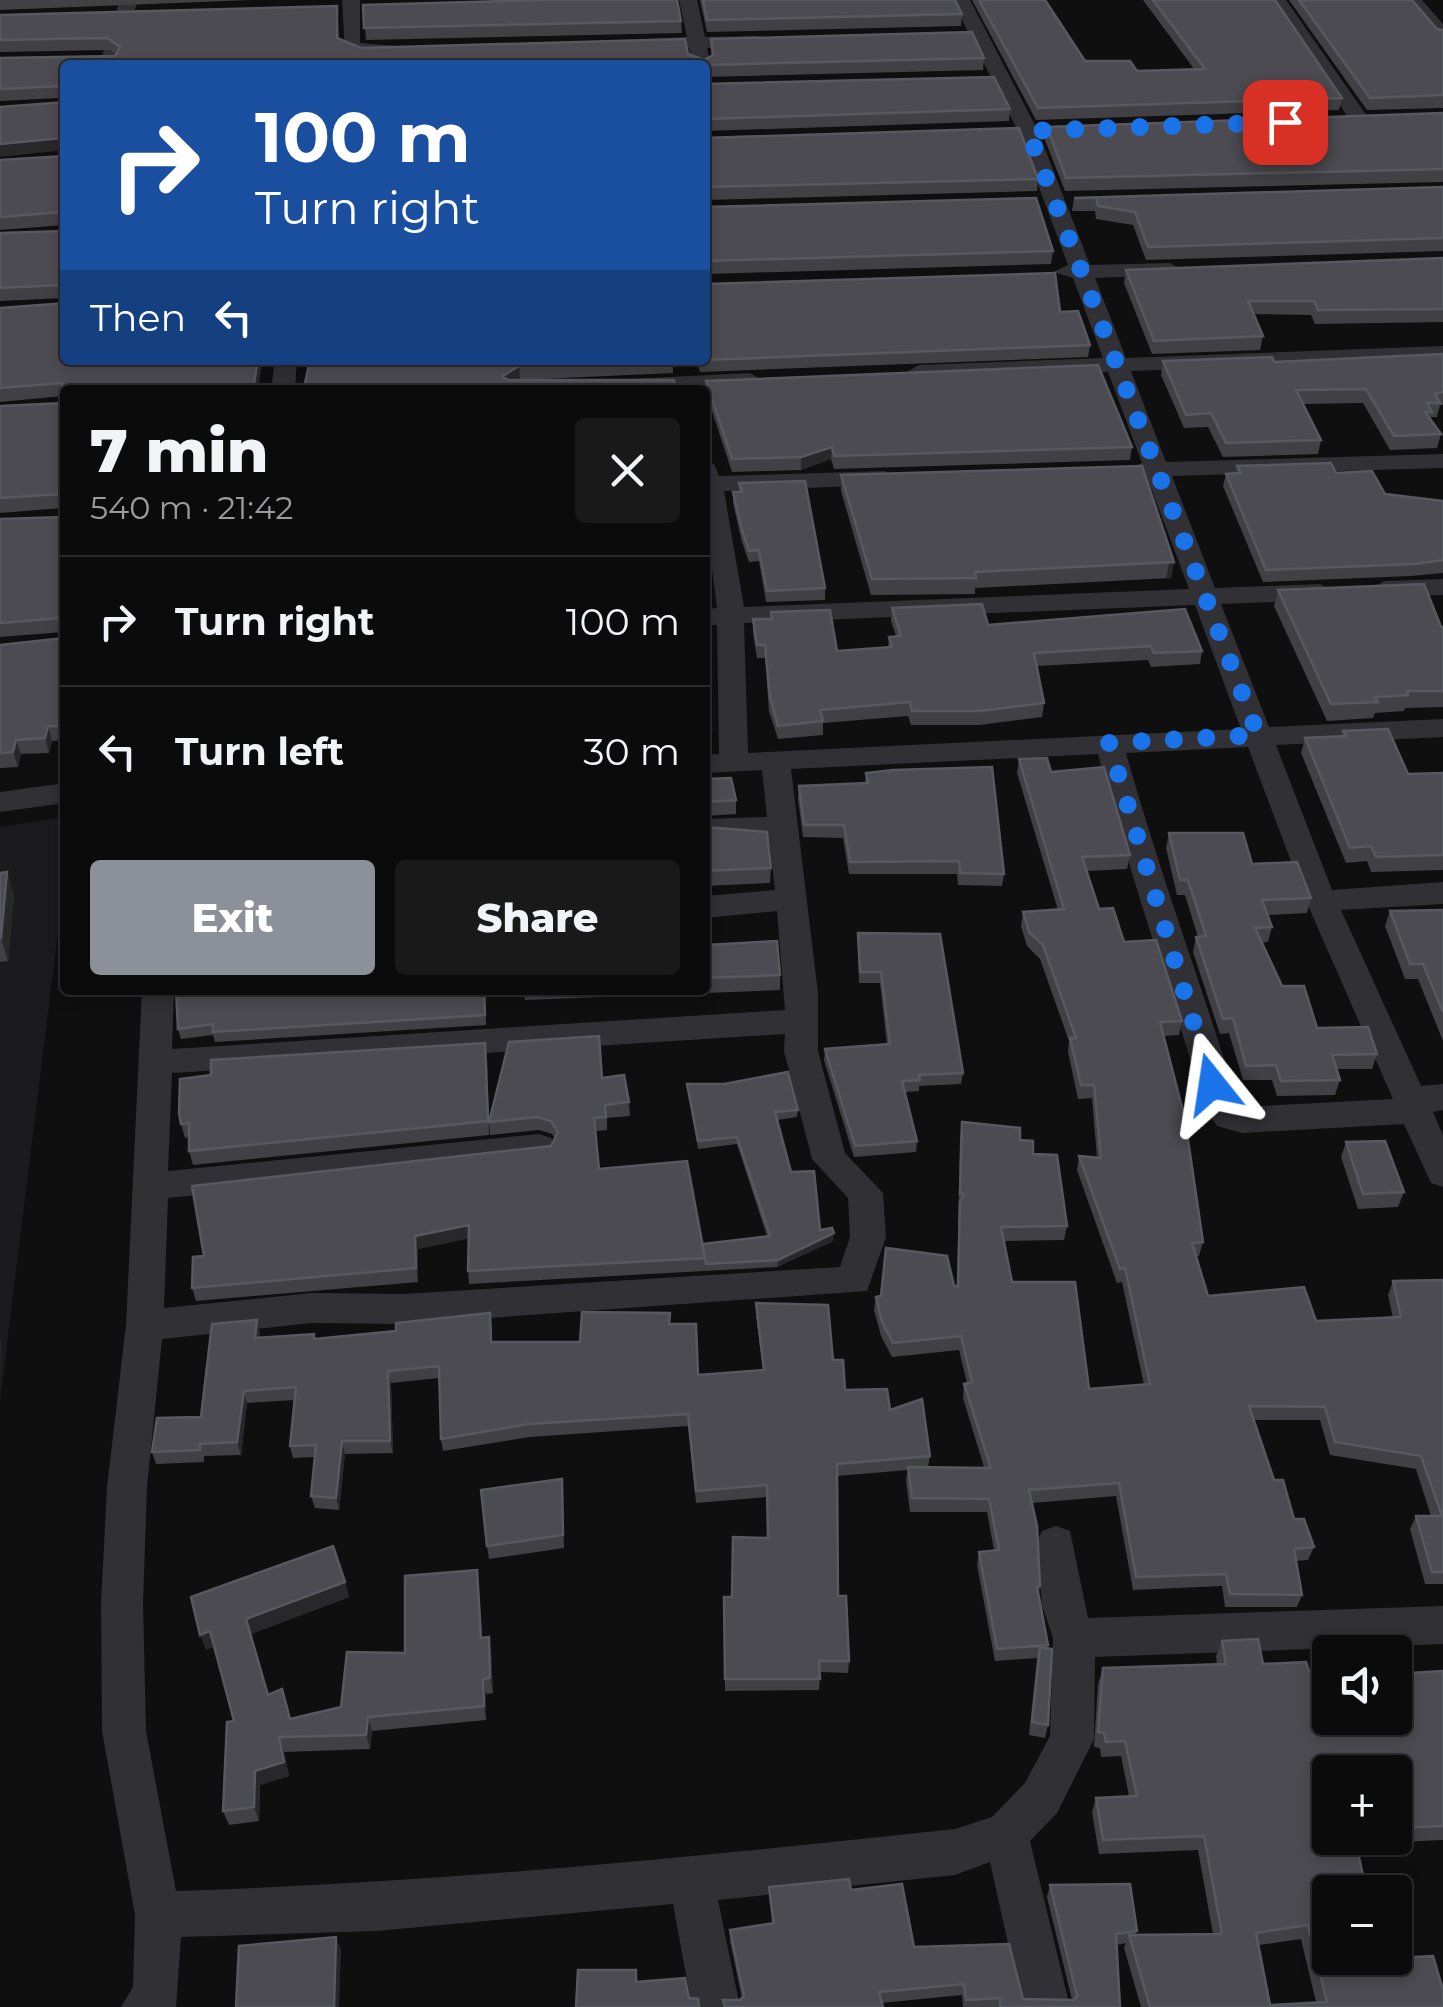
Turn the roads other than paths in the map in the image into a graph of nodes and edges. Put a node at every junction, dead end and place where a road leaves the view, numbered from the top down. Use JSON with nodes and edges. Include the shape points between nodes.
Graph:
{"nodes":[{"id":1,"x":688,"y":0,"type":"edge"},
{"id":2,"x":961,"y":0,"type":"edge"},
{"id":3,"x":1277,"y":0,"type":"edge"},
{"id":4,"x":1413,"y":0,"type":"edge"},
{"id":5,"x":350,"y":6,"type":"edge"},
{"id":6,"x":127,"y":12,"type":"edge"},
{"id":7,"x":1443,"y":34,"type":"edge"},
{"id":8,"x":776,"y":41,"type":"edge"},
{"id":9,"x":696,"y":43,"type":"junction"},
{"id":10,"x":618,"y":44,"type":"edge"},
{"id":11,"x":421,"y":49,"type":"edge"},
{"id":12,"x":104,"y":60,"type":"edge"},
{"id":13,"x":701,"y":60,"type":"edge"},
{"id":14,"x":1358,"y":119,"type":"edge"},
{"id":15,"x":1196,"y":268,"type":"edge"},
{"id":16,"x":1082,"y":272,"type":"junction"},
{"id":17,"x":1042,"y":273,"type":"edge"},
{"id":18,"x":1443,"y":353,"type":"edge"},
{"id":19,"x":1116,"y":364,"type":"junction"},
{"id":20,"x":903,"y":373,"type":"edge"},
{"id":21,"x":689,"y":378,"type":"edge"},
{"id":22,"x":768,"y":380,"type":"edge"},
{"id":23,"x":617,"y":385,"type":"edge"},
{"id":24,"x":1443,"y":461,"type":"edge"},
{"id":25,"x":1156,"y":470,"type":"junction"},
{"id":26,"x":1116,"y":471,"type":"edge"},
{"id":27,"x":902,"y":478,"type":"edge"},
{"id":28,"x":710,"y":479,"type":"edge"},
{"id":29,"x":710,"y":490,"type":"edge"},
{"id":30,"x":1443,"y":587,"type":"edge"},
{"id":31,"x":1208,"y":596,"type":"junction"},
{"id":32,"x":717,"y":616,"type":"edge"},
{"id":33,"x":1443,"y":728,"type":"edge"},
{"id":34,"x":1258,"y":735,"type":"junction"},
{"id":35,"x":1109,"y":743,"type":"junction"},
{"id":36,"x":775,"y":760,"type":"junction"},
{"id":37,"x":720,"y":763,"type":"edge"},
{"id":38,"x":60,"y":794,"type":"edge"},
{"id":39,"x":0,"y":802,"type":"edge"},
{"id":40,"x":786,"y":826,"type":"junction"},
{"id":41,"x":710,"y":830,"type":"edge"},
{"id":42,"x":1443,"y":892,"type":"edge"},
{"id":43,"x":792,"y":899,"type":"junction"},
{"id":44,"x":1321,"y":901,"type":"junction"},
{"id":45,"x":710,"y":907,"type":"edge"},
{"id":46,"x":158,"y":995,"type":"edge"},
{"id":47,"x":802,"y":1021,"type":"junction"},
{"id":48,"x":154,"y":1062,"type":"junction"},
{"id":49,"x":1424,"y":1102,"type":"edge"},
{"id":50,"x":538,"y":1148,"type":"edge"},
{"id":51,"x":1443,"y":1173,"type":"edge"},
{"id":52,"x":153,"y":1186,"type":"junction"},
{"id":53,"x":145,"y":1325,"type":"junction"},
{"id":54,"x":1056,"y":1544,"type":"dead end"},
{"id":55,"x":1443,"y":1624,"type":"edge"},
{"id":56,"x":1074,"y":1638,"type":"junction"},
{"id":57,"x":1006,"y":1834,"type":"junction"},
{"id":58,"x":691,"y":1880,"type":"junction"},
{"id":59,"x":158,"y":1915,"type":"junction"},
{"id":60,"x":155,"y":2004,"type":"edge"},
{"id":61,"x":716,"y":2007,"type":"edge"},
{"id":62,"x":1046,"y":2007,"type":"edge"}],
"edges":[{"from":1,"to":9,"type":"street"},
{"from":2,"to":16,"type":"street","via":[[966,36],[988,80],[1028,131]]},
{"from":3,"to":14,"type":"street"},
{"from":4,"to":7,"type":"street"},
{"from":5,"to":11,"type":"street","via":[[351,48]]},
{"from":6,"to":12,"type":"street"},
{"from":8,"to":9,"type":"street"},
{"from":9,"to":10,"type":"street"},
{"from":9,"to":13,"type":"street"},
{"from":15,"to":16,"type":"street"},
{"from":16,"to":17,"type":"street"},
{"from":16,"to":19,"type":"street"},
{"from":18,"to":19,"type":"street"},
{"from":19,"to":20,"type":"street"},
{"from":19,"to":25,"type":"street"},
{"from":21,"to":22,"type":"street"},
{"from":21,"to":23,"type":"street"},
{"from":24,"to":25,"type":"street"},
{"from":25,"to":26,"type":"street"},
{"from":25,"to":31,"type":"street"},
{"from":27,"to":28,"type":"street"},
{"from":29,"to":32,"type":"street","via":[[717,510]]},
{"from":30,"to":31,"type":"street"},
{"from":31,"to":32,"type":"street"},
{"from":31,"to":34,"type":"street"},
{"from":32,"to":37,"type":"street"},
{"from":33,"to":34,"type":"street"},
{"from":34,"to":35,"type":"street"},
{"from":34,"to":44,"type":"street"},
{"from":35,"to":36,"type":"street"},
{"from":35,"to":49,"type":"street","via":[[1212,1084],[1229,1117]]},
{"from":36,"to":37,"type":"street"},
{"from":36,"to":40,"type":"street"},
{"from":38,"to":39,"type":"street"},
{"from":40,"to":41,"type":"street"},
{"from":40,"to":43,"type":"street"},
{"from":42,"to":44,"type":"street"},
{"from":43,"to":45,"type":"street"},
{"from":43,"to":47,"type":"street"},
{"from":44,"to":49,"type":"street"},
{"from":46,"to":48,"type":"street"},
{"from":47,"to":48,"type":"street"},
{"from":47,"to":53,"type":"street","via":[[802,1051],[830,1159],[866,1193],[868,1237],[854,1281],[404,1309],[312,1308]]},
{"from":48,"to":52,"type":"street"},
{"from":49,"to":51,"type":"street"},
{"from":50,"to":52,"type":"street"},
{"from":52,"to":53,"type":"street"},
{"from":53,"to":59,"type":"street","via":[[126,1487],[124,1713]]},
{"from":54,"to":56,"type":"street"},
{"from":55,"to":56,"type":"street"},
{"from":56,"to":57,"type":"street","via":[[1072,1739],[1042,1798]]},
{"from":57,"to":58,"type":"street","via":[[954,1852]]},
{"from":57,"to":62,"type":"street"},
{"from":58,"to":59,"type":"street","via":[[376,1908]]},
{"from":58,"to":61,"type":"street"},
{"from":59,"to":60,"type":"street"}]}
